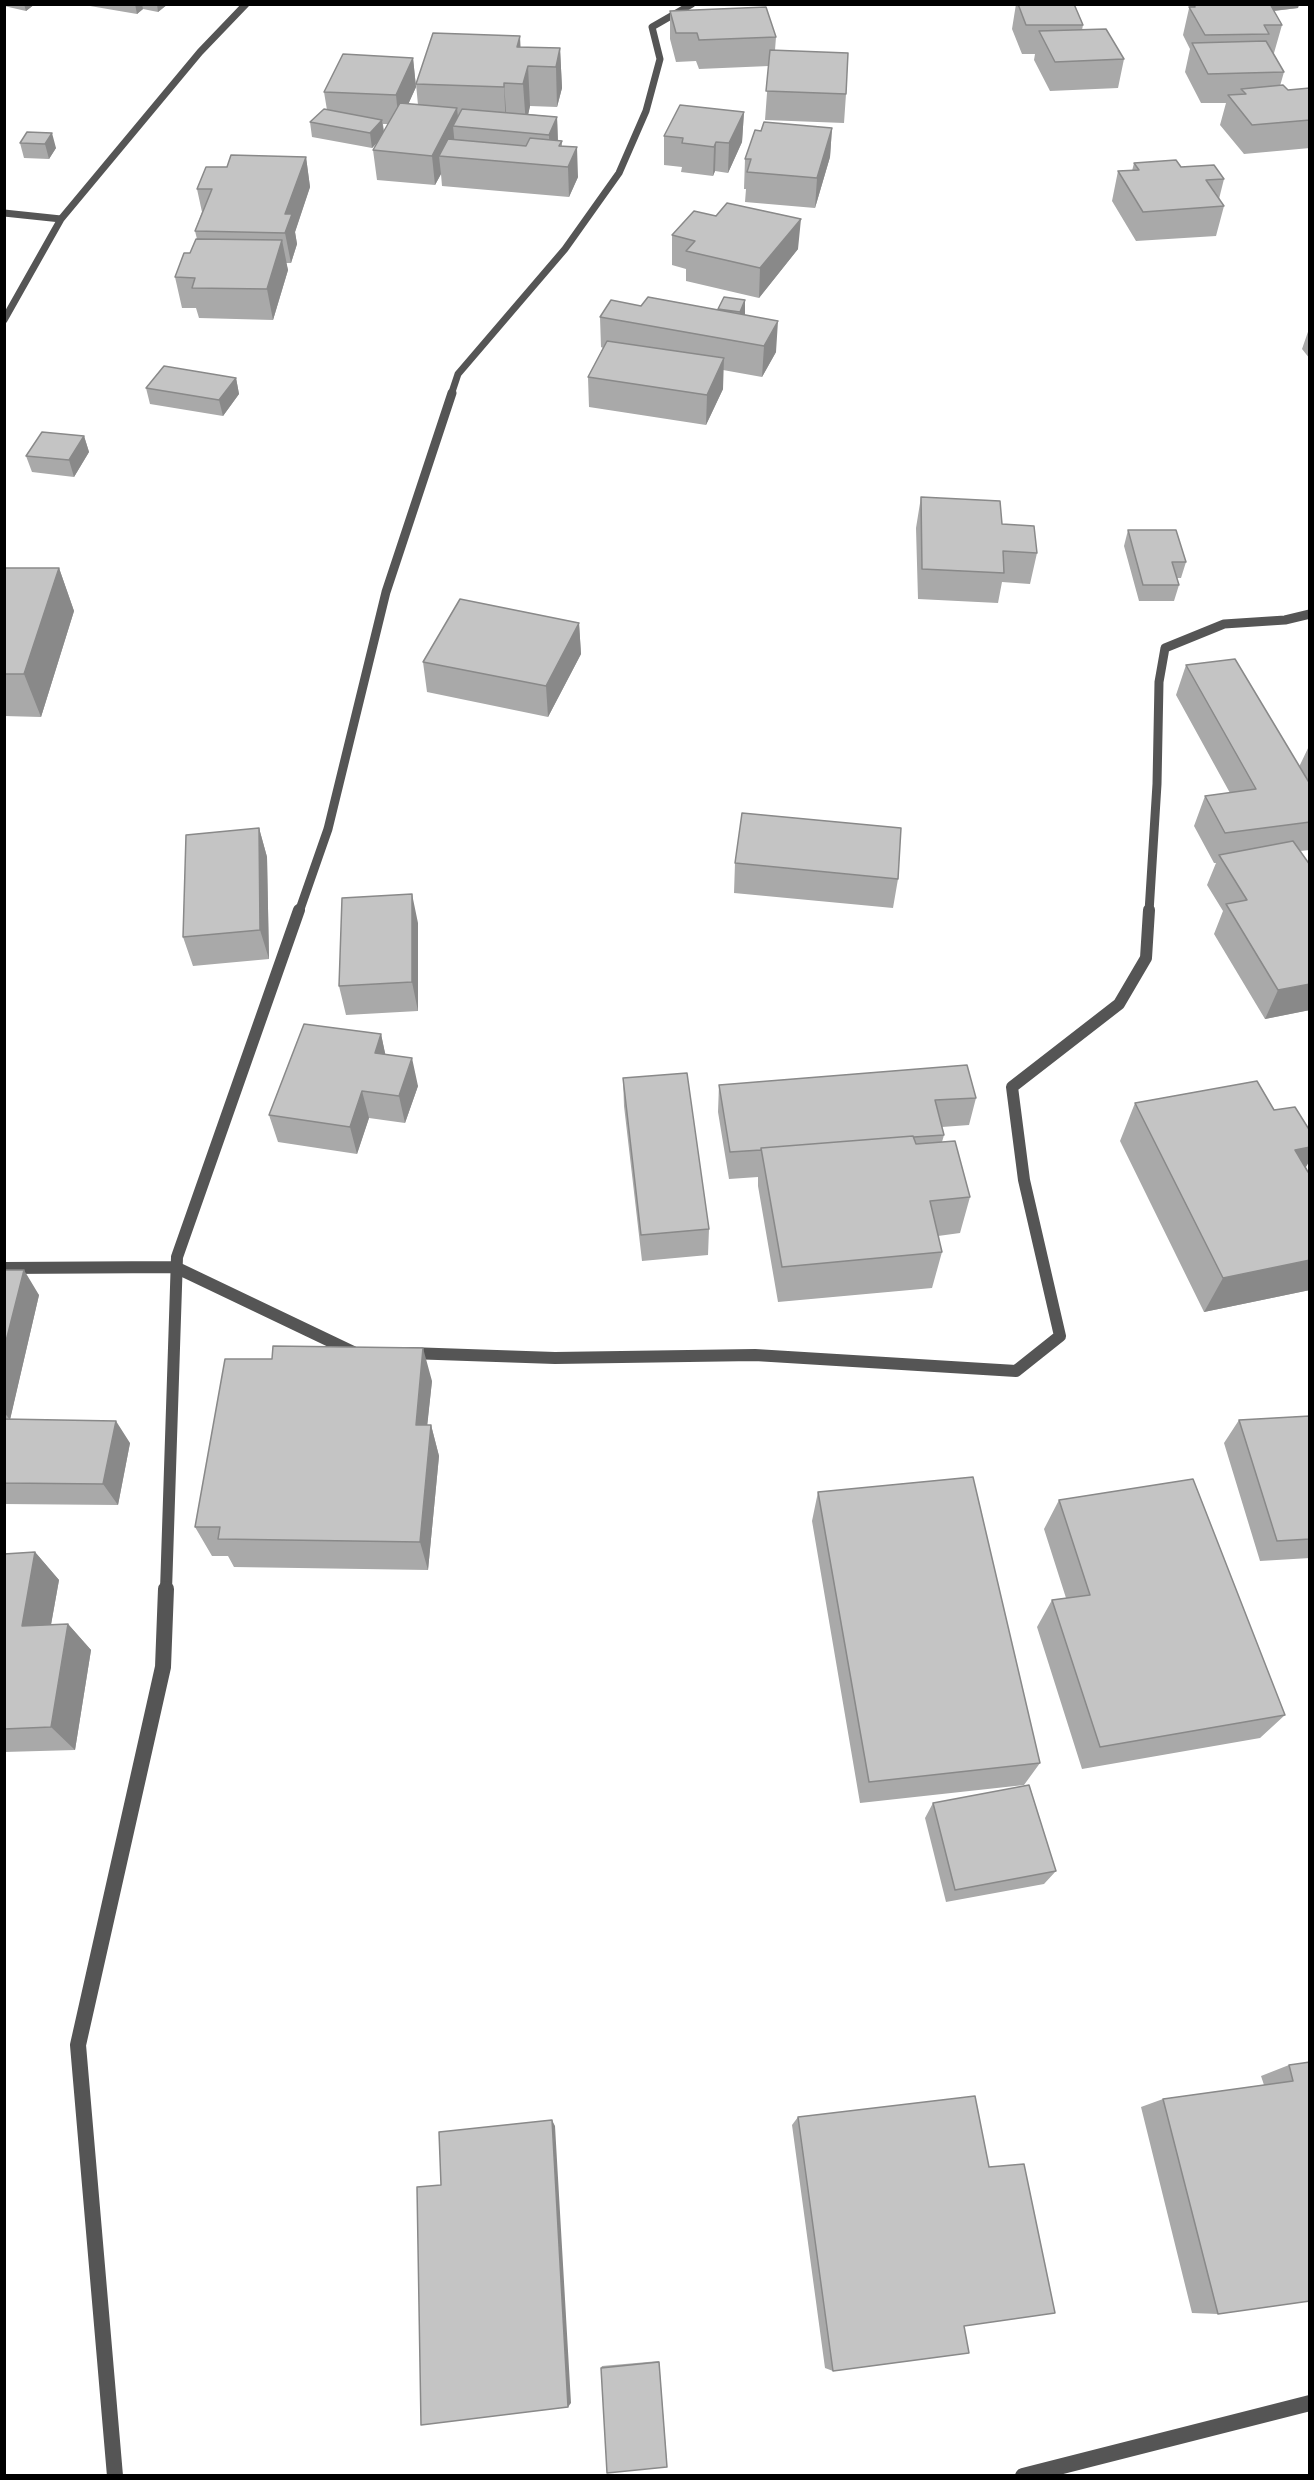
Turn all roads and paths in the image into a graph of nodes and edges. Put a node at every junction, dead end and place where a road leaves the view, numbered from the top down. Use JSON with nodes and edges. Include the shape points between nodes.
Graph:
{"nodes":[{"id":1,"x":246,"y":4,"type":"edge"},
{"id":2,"x":692,"y":4,"type":"edge"},
{"id":3,"x":4,"y":213,"type":"edge"},
{"id":4,"x":61,"y":219,"type":"junction"},
{"id":5,"x":4,"y":320,"type":"edge"},
{"id":6,"x":1310,"y":614,"type":"edge"},
{"id":7,"x":4,"y":1268,"type":"edge"},
{"id":8,"x":177,"y":1268,"type":"junction"},
{"id":9,"x":372,"y":1352,"type":"edge"},
{"id":10,"x":395,"y":1353,"type":"edge"},
{"id":11,"x":1310,"y":2403,"type":"edge"},
{"id":12,"x":115,"y":2475,"type":"edge"},
{"id":13,"x":1023,"y":2475,"type":"edge"}],
"edges":[{"from":1,"to":4,"type":"street","via":[[200,52]]},
{"from":2,"to":8,"type":"street","via":[[652,27],[660,59],[646,111],[620,173],[565,249],[458,374],[386,592],[328,829],[177,1257]]},
{"from":3,"to":4,"type":"street"},
{"from":4,"to":5,"type":"street"},
{"from":6,"to":10,"type":"street","via":[[1285,620],[1224,624],[1165,648],[1159,682],[1146,958],[1119,1004],[1012,1087],[1024,1180],[1060,1336],[1016,1371],[755,1354],[555,1358]]},
{"from":7,"to":8,"type":"street"},
{"from":8,"to":9,"type":"street","via":[[349,1352]]},
{"from":8,"to":12,"type":"street","via":[[163,1667],[78,2045]]},
{"from":11,"to":13,"type":"street"}]}
